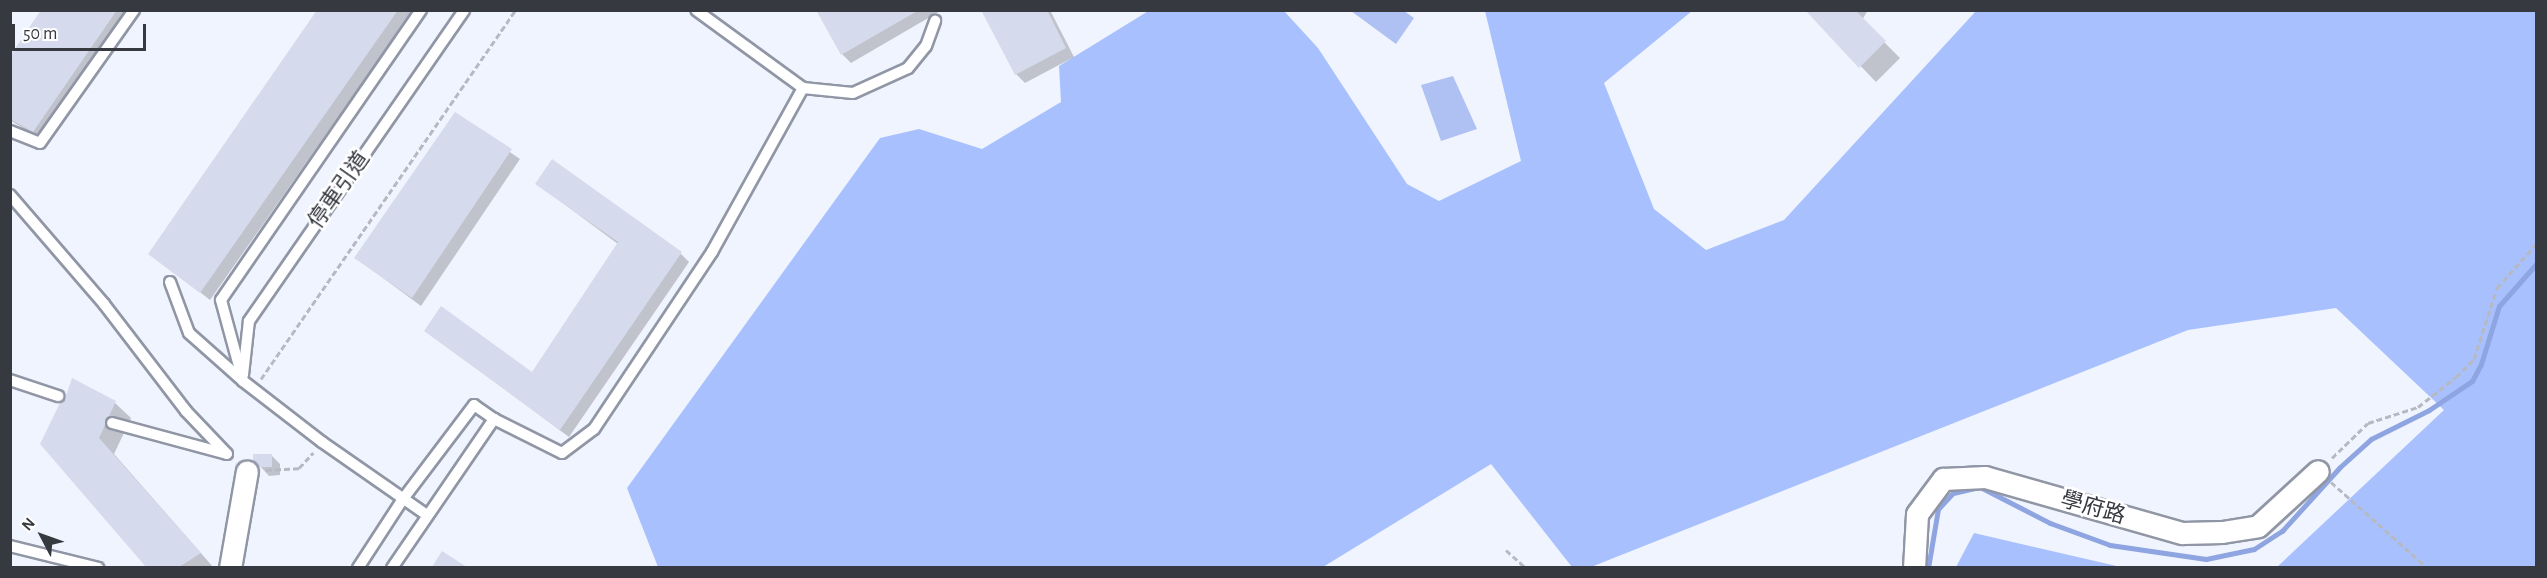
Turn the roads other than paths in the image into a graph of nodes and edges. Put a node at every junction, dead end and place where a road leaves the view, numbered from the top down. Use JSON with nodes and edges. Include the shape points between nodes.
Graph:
{"nodes":[{"id":1,"x":134,"y":10,"type":"edge"},
{"id":2,"x":421,"y":10,"type":"edge"},
{"id":3,"x":464,"y":10,"type":"edge"},
{"id":4,"x":696,"y":10,"type":"edge"},
{"id":5,"x":935,"y":21,"type":"dead end"},
{"id":6,"x":803,"y":88,"type":"junction"},
{"id":7,"x":10,"y":130,"type":"edge"},
{"id":8,"x":10,"y":195,"type":"edge"},
{"id":9,"x":170,"y":282,"type":"dead end"},
{"id":10,"x":10,"y":380,"type":"edge"},
{"id":11,"x":243,"y":381,"type":"junction"},
{"id":12,"x":58,"y":396,"type":"dead end"},
{"id":13,"x":494,"y":419,"type":"junction"},
{"id":14,"x":112,"y":423,"type":"dead end"},
{"id":15,"x":247,"y":471,"type":"road end"},
{"id":16,"x":2318,"y":471,"type":"road end"},
{"id":17,"x":403,"y":499,"type":"junction"},
{"id":18,"x":427,"y":515,"type":"junction"},
{"id":19,"x":10,"y":546,"type":"edge"},
{"id":20,"x":98,"y":567,"type":"edge"},
{"id":21,"x":230,"y":567,"type":"edge"},
{"id":22,"x":358,"y":567,"type":"edge"},
{"id":23,"x":393,"y":567,"type":"edge"},
{"id":24,"x":1914,"y":567,"type":"edge"}],
"edges":[{"from":1,"to":7,"type":"lane","via":[[40,143]]},
{"from":2,"to":11,"type":"lane","via":[[221,300]]},
{"from":3,"to":11,"type":"lane","name":"停車引道","via":[[249,321]]},
{"from":4,"to":6,"type":"lane"},
{"from":5,"to":6,"type":"lane","via":[[926,46],[908,68],[853,93]]},
{"from":6,"to":13,"type":"lane","via":[[712,252],[594,429],[562,453]]},
{"from":8,"to":14,"type":"lane","via":[[104,304],[186,411],[227,454]]},
{"from":9,"to":11,"type":"lane","via":[[189,333]]},
{"from":10,"to":12,"type":"lane"},
{"from":11,"to":17,"type":"lane"},
{"from":13,"to":17,"type":"lane","via":[[474,405]]},
{"from":13,"to":18,"type":"lane"},
{"from":15,"to":21,"type":"street"},
{"from":16,"to":24,"type":"street","name":"學府路","via":[[2258,526],[2182,533],[1985,477],[1943,479],[1917,514]]},
{"from":17,"to":18,"type":"lane"},
{"from":17,"to":22,"type":"lane"},
{"from":18,"to":23,"type":"lane"},
{"from":19,"to":20,"type":"lane"}]}
